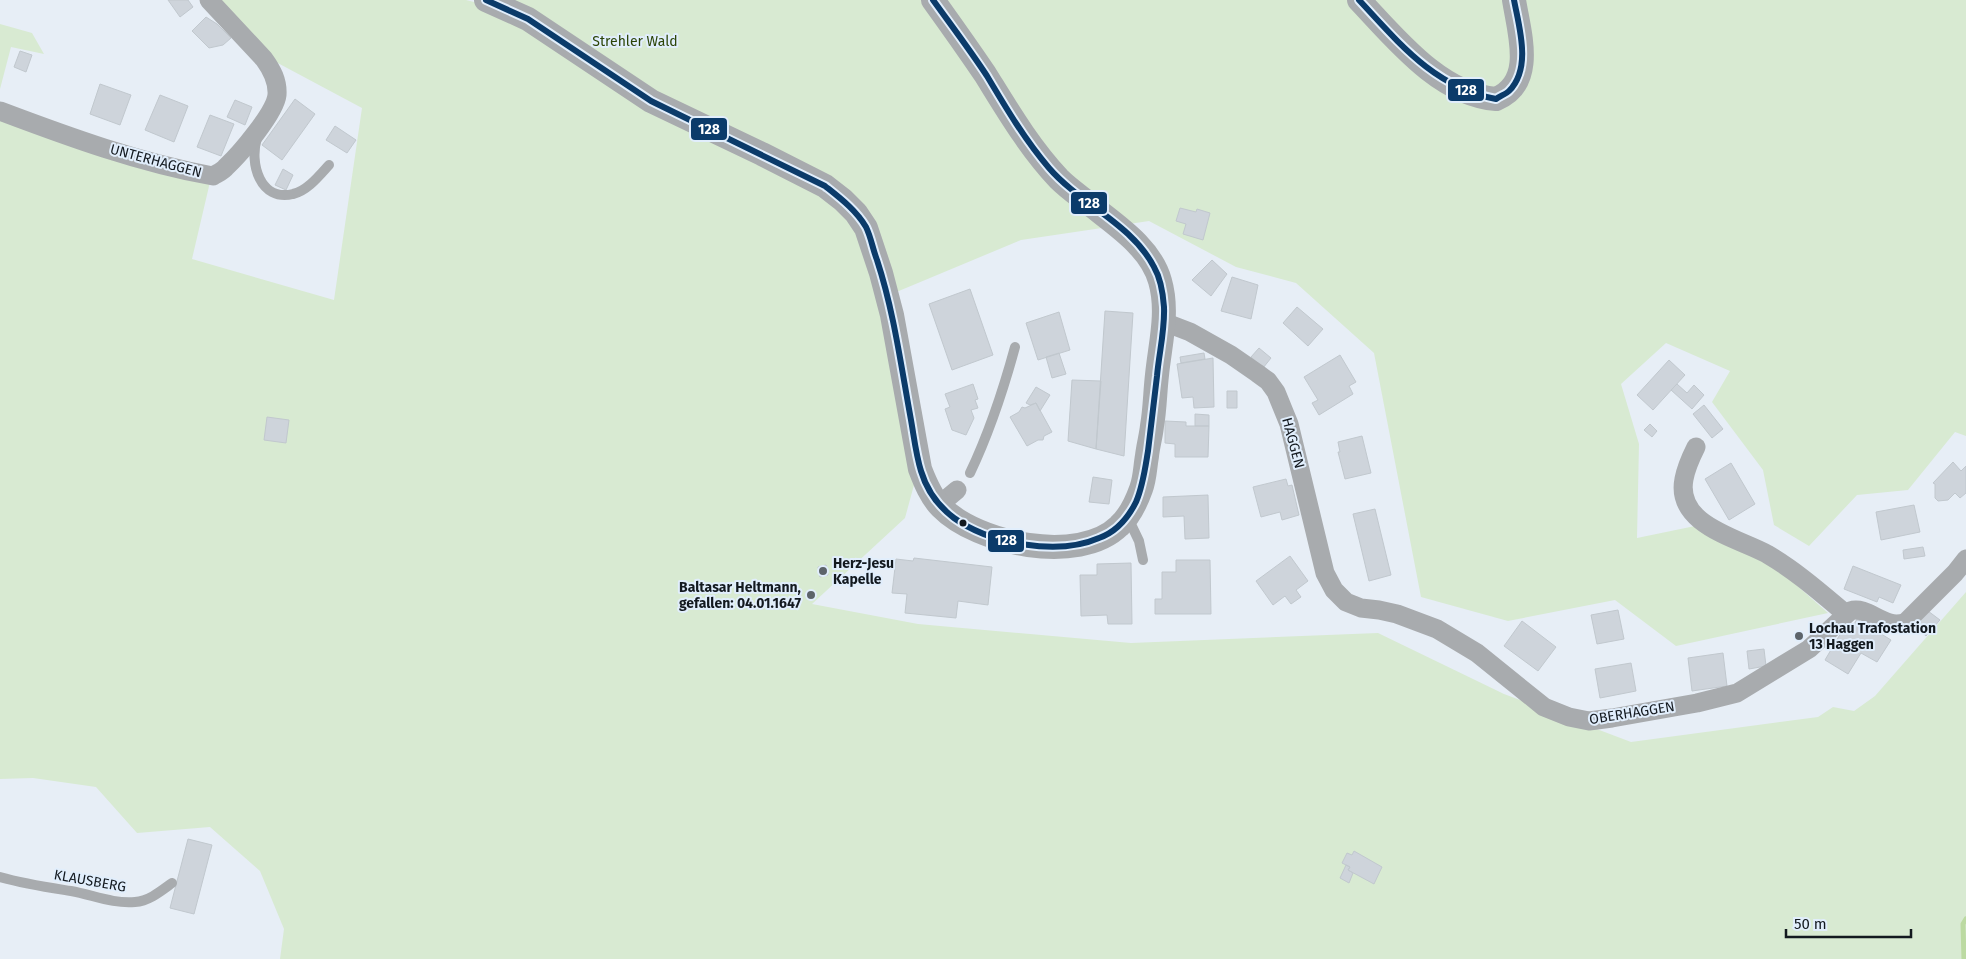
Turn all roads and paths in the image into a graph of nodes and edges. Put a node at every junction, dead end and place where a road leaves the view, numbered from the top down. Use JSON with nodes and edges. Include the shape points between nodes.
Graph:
{"nodes":[{"id":1,"x":208,"y":0,"type":"edge"},
{"id":2,"x":486,"y":0,"type":"edge"},
{"id":3,"x":934,"y":0,"type":"edge"},
{"id":4,"x":1359,"y":0,"type":"edge"},
{"id":5,"x":1514,"y":0,"type":"edge"},
{"id":6,"x":0,"y":111,"type":"edge"},
{"id":7,"x":263,"y":124,"type":"junction"},
{"id":8,"x":329,"y":165,"type":"dead end"},
{"id":9,"x":1164,"y":322,"type":"junction"},
{"id":10,"x":1015,"y":348,"type":"dead end"},
{"id":11,"x":1696,"y":447,"type":"dead end"},
{"id":12,"x":970,"y":473,"type":"dead end"},
{"id":13,"x":957,"y":490,"type":"dead end"},
{"id":14,"x":939,"y":505,"type":"junction"},
{"id":15,"x":1128,"y":517,"type":"junction"},
{"id":16,"x":1966,"y":559,"type":"edge"},
{"id":17,"x":1143,"y":560,"type":"dead end"},
{"id":18,"x":1361,"y":608,"type":"joint"},
{"id":19,"x":1846,"y":614,"type":"junction"},
{"id":20,"x":0,"y":877,"type":"edge"},
{"id":21,"x":172,"y":883,"type":"dead end"}],
"edges":[{"from":1,"to":7,"type":"street","name":"UNTERHAGGEN","via":[[271,69],[277,94]]},
{"from":2,"to":14,"type":"street","via":[[528,19],[651,101],[825,186],[856,213],[866,228],[890,306],[920,469]]},
{"from":3,"to":9,"type":"street","via":[[1039,156],[1061,180],[1124,231],[1146,254],[1161,282]]},
{"from":4,"to":5,"type":"street","via":[[1431,72],[1464,91],[1496,99],[1511,87],[1520,73],[1521,47]]},
{"from":6,"to":7,"type":"street","name":"UNTERHAGGEN","via":[[72,138],[213,176],[225,169]]},
{"from":7,"to":8,"type":"lane","via":[[256,141],[254,164],[268,190],[284,195],[302,191]]},
{"from":9,"to":15,"type":"street","via":[[1144,477]]},
{"from":9,"to":18,"type":"street","name":"HAGGEN","via":[[1180,327],[1230,355],[1257,372],[1276,392],[1289,424],[1325,573],[1341,597]]},
{"from":10,"to":12,"type":"lane","via":[[983,446]]},
{"from":11,"to":19,"type":"street","via":[[1683,485],[1686,501],[1693,513],[1711,529],[1778,561]]},
{"from":13,"to":14,"type":"street"},
{"from":14,"to":15,"type":"street","via":[[960,522],[993,536],[1050,546],[1078,545],[1100,539]]},
{"from":15,"to":17,"type":"lane"},
{"from":16,"to":19,"type":"street","via":[[1906,622],[1891,624],[1854,610]]},
{"from":18,"to":19,"type":"street","name":"OBERHAGGEN","via":[[1397,614],[1437,628],[1477,653],[1544,707],[1589,721],[1737,693],[1809,649]]},
{"from":20,"to":21,"type":"lane","name":"KLAUSBERG","via":[[118,902],[137,902],[154,896]]}]}
